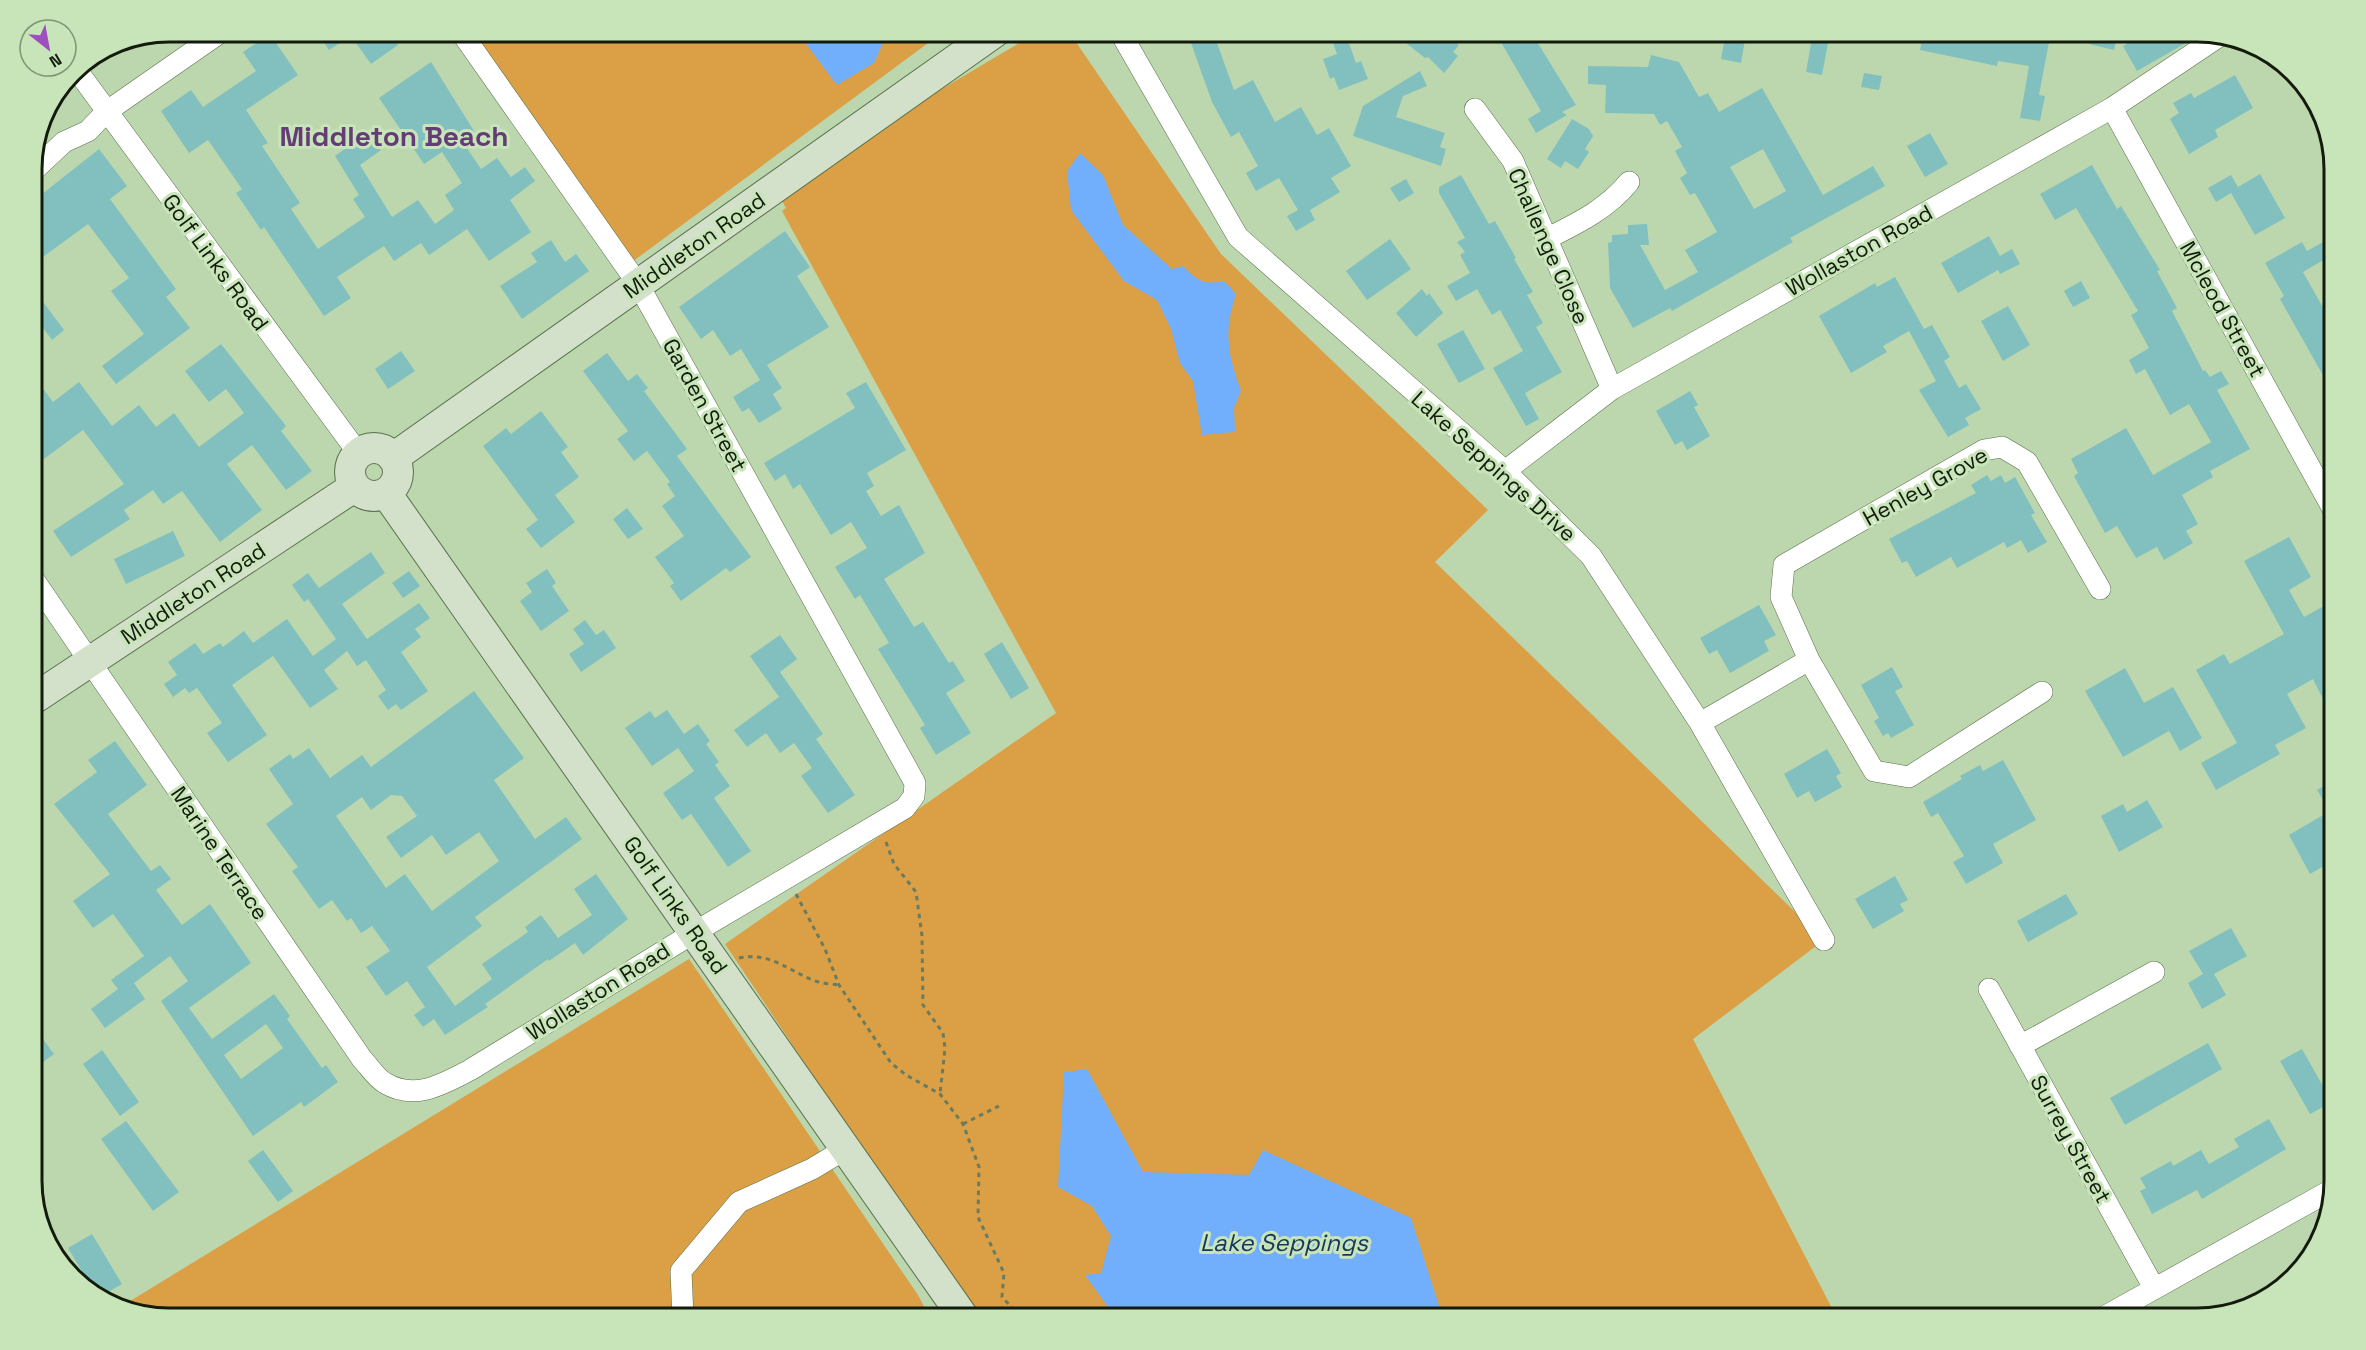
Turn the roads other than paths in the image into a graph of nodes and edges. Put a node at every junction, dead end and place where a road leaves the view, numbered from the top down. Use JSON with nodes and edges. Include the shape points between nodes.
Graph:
{"nodes":[{"id":1,"x":207,"y":42,"type":"edge"},
{"id":2,"x":468,"y":42,"type":"edge"},
{"id":3,"x":981,"y":42,"type":"edge"},
{"id":4,"x":1126,"y":42,"type":"edge"},
{"id":5,"x":2209,"y":43,"type":"edge"},
{"id":6,"x":81,"y":77,"type":"edge"},
{"id":7,"x":2112,"y":108,"type":"junction"},
{"id":8,"x":1475,"y":109,"type":"dead end"},
{"id":9,"x":106,"y":112,"type":"junction"},
{"id":10,"x":42,"y":163,"type":"edge"},
{"id":11,"x":1629,"y":182,"type":"dead end"},
{"id":12,"x":1548,"y":238,"type":"junction"},
{"id":13,"x":638,"y":284,"type":"junction"},
{"id":14,"x":1612,"y":389,"type":"junction"},
{"id":15,"x":359,"y":454,"type":"junction"},
{"id":16,"x":393,"y":458,"type":"junction"},
{"id":17,"x":1505,"y":471,"type":"junction"},
{"id":18,"x":354,"y":487,"type":"junction"},
{"id":19,"x":386,"y":493,"type":"junction"},
{"id":20,"x":2324,"y":493,"type":"edge"},
{"id":21,"x":2100,"y":589,"type":"dead end"},
{"id":22,"x":42,"y":592,"type":"edge"},
{"id":23,"x":1809,"y":660,"type":"junction"},
{"id":24,"x":89,"y":661,"type":"junction"},
{"id":25,"x":2042,"y":692,"type":"dead end"},
{"id":26,"x":42,"y":693,"type":"edge"},
{"id":27,"x":1700,"y":723,"type":"junction"},
{"id":28,"x":914,"y":796,"type":"joint"},
{"id":29,"x":695,"y":932,"type":"junction"},
{"id":30,"x":1824,"y":940,"type":"dead end"},
{"id":31,"x":2154,"y":972,"type":"dead end"},
{"id":32,"x":1989,"y":989,"type":"dead end"},
{"id":33,"x":2020,"y":1046,"type":"junction"},
{"id":34,"x":433,"y":1090,"type":"joint"},
{"id":35,"x":847,"y":1148,"type":"junction"},
{"id":36,"x":2323,"y":1194,"type":"edge"},
{"id":37,"x":2154,"y":1288,"type":"junction"},
{"id":38,"x":683,"y":1308,"type":"edge"},
{"id":39,"x":957,"y":1308,"type":"edge"},
{"id":40,"x":2119,"y":1308,"type":"edge"}],
"edges":[{"from":1,"to":9,"type":"street"},
{"from":2,"to":13,"type":"street","name":"Garden Street"},
{"from":3,"to":13,"type":"main road","name":"Middleton Road"},
{"from":4,"to":17,"type":"street","name":"Lake Seppings Drive","via":[[1238,237]]},
{"from":5,"to":7,"type":"street","name":"Wollaston Road"},
{"from":6,"to":9,"type":"street","name":"Golf Links Road"},
{"from":7,"to":14,"type":"street","name":"Wollaston Road"},
{"from":7,"to":20,"type":"street","name":"Mcleod Street"},
{"from":8,"to":12,"type":"street","name":"Challenge Close","via":[[1513,161]]},
{"from":9,"to":10,"type":"street"},
{"from":9,"to":15,"type":"street","name":"Golf Links Road"},
{"from":11,"to":12,"type":"street","via":[[1606,206]]},
{"from":12,"to":14,"type":"street","name":"Challenge Close"},
{"from":13,"to":16,"type":"main road","name":"Middleton Road"},
{"from":13,"to":28,"type":"street","name":"Garden Street","via":[[915,783]]},
{"from":14,"to":17,"type":"street","name":"Wollaston Road"},
{"from":15,"to":16,"type":"main road","via":[[378,448]]},
{"from":15,"to":18,"type":"main road","via":[[350,469]]},
{"from":16,"to":19,"type":"main road","via":[[398,467],[397,477]]},
{"from":17,"to":27,"type":"street","name":"Lake Seppings Drive","via":[[1591,556]]},
{"from":18,"to":19,"type":"main road","via":[[369,496]]},
{"from":18,"to":24,"type":"main road","name":"Middleton Road"},
{"from":19,"to":29,"type":"main road","name":"Golf Links Road"},
{"from":21,"to":23,"type":"street","name":"Henley Grove","via":[[2027,462],[2002,447],[1984,450],[1784,565],[1780,597]]},
{"from":22,"to":24,"type":"street","name":"Marine Terrace"},
{"from":23,"to":25,"type":"street","name":"Henley Grove","via":[[1874,771],[1909,777]]},
{"from":23,"to":27,"type":"street"},
{"from":24,"to":26,"type":"main road","name":"Middleton Road"},
{"from":24,"to":34,"type":"street","name":"Marine Terrace","via":[[362,1059],[384,1083],[406,1090]]},
{"from":27,"to":30,"type":"street","name":"Lake Seppings Drive"},
{"from":28,"to":29,"type":"street","name":"Wollaston Road","via":[[905,808]]},
{"from":29,"to":34,"type":"street","name":"Wollaston Road"},
{"from":29,"to":35,"type":"main road","name":"Golf Links Road"},
{"from":31,"to":33,"type":"street"},
{"from":32,"to":33,"type":"street","name":"Surrey Street"},
{"from":33,"to":37,"type":"street","name":"Surrey Street"},
{"from":35,"to":38,"type":"street","via":[[740,1202],[681,1271]]},
{"from":35,"to":39,"type":"main road","name":"Golf Links Road"},
{"from":36,"to":37,"type":"street"},
{"from":37,"to":40,"type":"street"}]}
